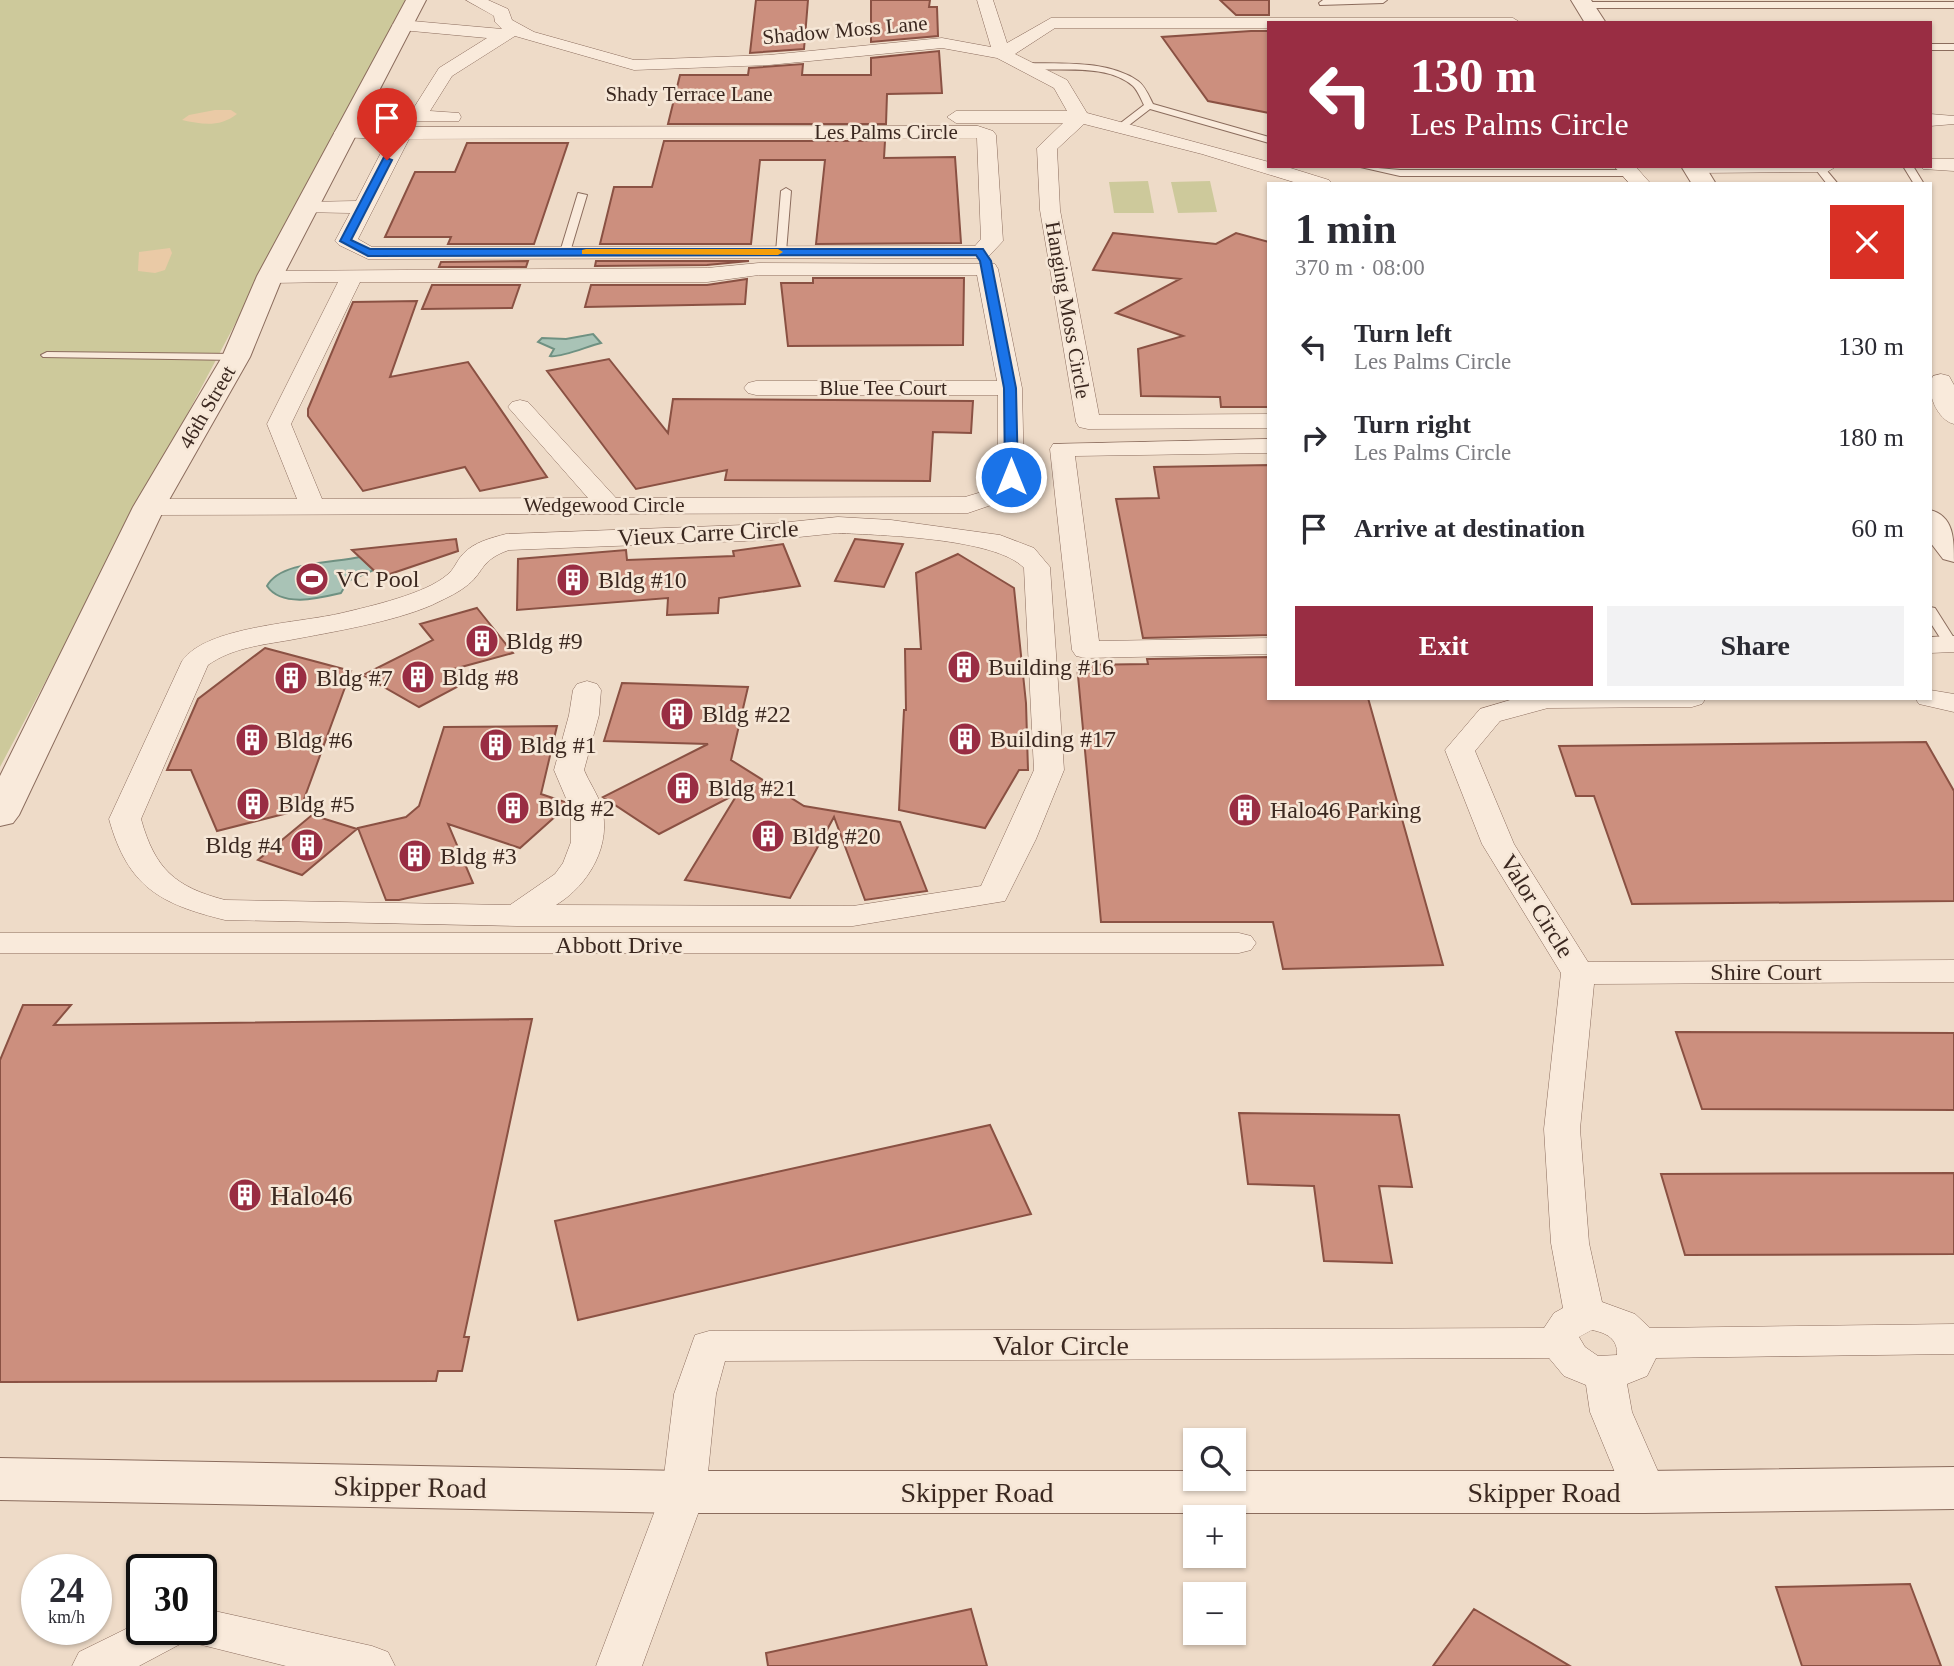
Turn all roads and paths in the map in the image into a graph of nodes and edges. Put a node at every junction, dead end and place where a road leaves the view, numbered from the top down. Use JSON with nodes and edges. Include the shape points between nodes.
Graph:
{"nodes":[{"id":1,"x":474,"y":0,"type":"edge"},
{"id":2,"x":985,"y":0,"type":"edge"},
{"id":3,"x":1383,"y":0,"type":"edge"},
{"id":4,"x":1583,"y":2,"type":"edge"},
{"id":5,"x":1323,"y":3,"type":"dead end"},
{"id":6,"x":1094,"y":5,"type":"dead end"},
{"id":7,"x":1181,"y":5,"type":"dead end"},
{"id":8,"x":1954,"y":5,"type":"edge"},
{"id":9,"x":407,"y":14,"type":"edge"},
{"id":10,"x":1595,"y":21,"type":"edge"},
{"id":11,"x":1267,"y":23,"type":"edge"},
{"id":12,"x":506,"y":31,"type":"junction"},
{"id":13,"x":1932,"y":47,"type":"edge"},
{"id":14,"x":1954,"y":47,"type":"edge"},
{"id":15,"x":1003,"y":54,"type":"junction"},
{"id":16,"x":1027,"y":66,"type":"junction"},
{"id":17,"x":1149,"y":106,"type":"junction"},
{"id":18,"x":1080,"y":117,"type":"junction"},
{"id":19,"x":1121,"y":127,"type":"junction"},
{"id":20,"x":344,"y":133,"type":"junction"},
{"id":21,"x":407,"y":133,"type":"junction"},
{"id":22,"x":1267,"y":139,"type":"edge"},
{"id":23,"x":1932,"y":165,"type":"edge"},
{"id":24,"x":1954,"y":165,"type":"edge"},
{"id":25,"x":1376,"y":168,"type":"edge"},
{"id":26,"x":1820,"y":168,"type":"edge"},
{"id":27,"x":1632,"y":174,"type":"edge"},
{"id":28,"x":1315,"y":182,"type":"edge"},
{"id":29,"x":1831,"y":182,"type":"edge"},
{"id":30,"x":786,"y":191,"type":"dead end"},
{"id":31,"x":582,"y":195,"type":"dead end"},
{"id":32,"x":363,"y":207,"type":"junction"},
{"id":33,"x":304,"y":208,"type":"junction"},
{"id":34,"x":565,"y":252,"type":"junction"},
{"id":35,"x":781,"y":252,"type":"junction"},
{"id":36,"x":983,"y":260,"type":"junction"},
{"id":37,"x":270,"y":276,"type":"junction"},
{"id":38,"x":352,"y":276,"type":"junction"},
{"id":39,"x":47,"y":355,"type":"dead end"},
{"id":40,"x":236,"y":356,"type":"junction"},
{"id":41,"x":1942,"y":379,"type":"edge"},
{"id":42,"x":756,"y":388,"type":"dead end"},
{"id":43,"x":1010,"y":388,"type":"junction"},
{"id":44,"x":520,"y":407,"type":"dead end"},
{"id":45,"x":1954,"y":418,"type":"edge"},
{"id":46,"x":1267,"y":421,"type":"edge"},
{"id":47,"x":1267,"y":446,"type":"edge"},
{"id":48,"x":312,"y":505,"type":"junction"},
{"id":49,"x":608,"y":505,"type":"junction"},
{"id":50,"x":149,"y":507,"type":"junction"},
{"id":51,"x":1932,"y":522,"type":"edge"},
{"id":52,"x":1954,"y":552,"type":"edge"},
{"id":53,"x":1932,"y":615,"type":"edge"},
{"id":54,"x":1945,"y":644,"type":"edge"},
{"id":55,"x":1267,"y":646,"type":"edge"},
{"id":56,"x":587,"y":690,"type":"dead end"},
{"id":57,"x":1932,"y":699,"type":"edge"},
{"id":58,"x":1544,"y":700,"type":"edge"},
{"id":59,"x":1954,"y":703,"type":"edge"},
{"id":60,"x":0,"y":815,"type":"edge"},
{"id":61,"x":515,"y":930,"type":"junction"},
{"id":62,"x":0,"y":943,"type":"edge"},
{"id":63,"x":1239,"y":943,"type":"dead end"},
{"id":64,"x":1954,"y":971,"type":"edge"},
{"id":65,"x":1578,"y":973,"type":"junction"},
{"id":66,"x":1573,"y":1330,"type":"junction"},
{"id":67,"x":1954,"y":1339,"type":"edge"},
{"id":68,"x":1637,"y":1343,"type":"junction"},
{"id":69,"x":1605,"y":1373,"type":"junction"},
{"id":70,"x":0,"y":1479,"type":"edge"},
{"id":71,"x":1954,"y":1488,"type":"edge"},
{"id":72,"x":684,"y":1492,"type":"junction"},
{"id":73,"x":1645,"y":1492,"type":"junction"},
{"id":74,"x":217,"y":1631,"type":"edge"},
{"id":75,"x":137,"y":1645,"type":"edge"},
{"id":76,"x":95,"y":1666,"type":"edge"},
{"id":77,"x":372,"y":1666,"type":"edge"},
{"id":78,"x":619,"y":1666,"type":"edge"}],
"edges":[{"from":1,"to":12,"type":"street","via":[[502,13]]},
{"from":2,"to":15,"type":"street"},
{"from":3,"to":5,"type":"lane"},
{"from":4,"to":8,"type":"lane"},
{"from":4,"to":10,"type":"street"},
{"from":6,"to":7,"type":"street","via":[[1105,11],[1140,12]]},
{"from":9,"to":12,"type":"street","name":"Shadow Moss Lane"},
{"from":9,"to":20,"type":"street","name":"46th Street"},
{"from":11,"to":15,"type":"street","via":[[1051,23]]},
{"from":12,"to":15,"type":"street","name":"Shadow Moss Lane","via":[[634,65],[769,61],[942,43]]},
{"from":12,"to":18,"type":"street","name":"Shady Terrace Lane","via":[[445,72],[417,117]]},
{"from":13,"to":14,"type":"lane"},
{"from":15,"to":16,"type":"street","name":"Shadow Moss Lane"},
{"from":16,"to":17,"type":"lane","via":[[1124,77],[1139,87]]},
{"from":16,"to":18,"type":"street","name":"Shadow Moss Lane","via":[[1060,84]]},
{"from":17,"to":19,"type":"lane"},
{"from":17,"to":22,"type":"lane"},
{"from":18,"to":19,"type":"street"},
{"from":18,"to":46,"type":"street","name":"Hanging Moss Circle","via":[[1047,148],[1050,210],[1088,422]]},
{"from":19,"to":28,"type":"street"},
{"from":20,"to":21,"type":"street","name":"Les Palms Circle"},
{"from":20,"to":33,"type":"street","name":"46th Street"},
{"from":21,"to":32,"type":"street","via":[[399,136]]},
{"from":21,"to":36,"type":"street","name":"Les Palms Circle","via":[[978,132],[986,135],[992,241]]},
{"from":23,"to":24,"type":"street"},
{"from":25,"to":27,"type":"lane","via":[[1414,173]]},
{"from":26,"to":29,"type":"lane"},
{"from":30,"to":35,"type":"lane"},
{"from":31,"to":34,"type":"lane"},
{"from":32,"to":33,"type":"street"},
{"from":32,"to":34,"type":"street","via":[[345,241],[368,253]]},
{"from":33,"to":37,"type":"street","name":"46th Street"},
{"from":34,"to":35,"type":"street"},
{"from":35,"to":36,"type":"street"},
{"from":36,"to":38,"type":"street","via":[[706,275]]},
{"from":36,"to":43,"type":"street","name":"Wedgewood Circle"},
{"from":37,"to":38,"type":"street"},
{"from":37,"to":40,"type":"street","name":"46th Street"},
{"from":38,"to":48,"type":"street","via":[[279,424]]},
{"from":39,"to":40,"type":"lane"},
{"from":40,"to":50,"type":"street","name":"46th Street"},
{"from":41,"to":45,"type":"street"},
{"from":42,"to":43,"type":"street","name":"Blue Tee Court"},
{"from":43,"to":49,"type":"street","name":"Wedgewood Circle","via":[[1011,477],[995,496],[968,505]]},
{"from":44,"to":49,"type":"street"},
{"from":47,"to":55,"type":"street","via":[[1062,449],[1086,650]]},
{"from":48,"to":49,"type":"street","name":"Wedgewood Circle"},
{"from":48,"to":50,"type":"street","name":"Wedgewood Circle"},
{"from":50,"to":60,"type":"street","name":"46th Street"},
{"from":51,"to":52,"type":"street"},
{"from":53,"to":54,"type":"lane"},
{"from":56,"to":61,"type":"street","via":[[569,770],[588,811],[589,833],[573,874]]},
{"from":57,"to":59,"type":"street"},
{"from":58,"to":65,"type":"street","name":"Valor Circle","via":[[1490,715],[1460,750],[1499,844]]},
{"from":61,"to":61,"type":"street","name":"Vieux Carre Circle","via":[[225,910],[186,900],[160,884],[141,863],[125,819],[196,661],[233,642],[344,621],[421,600],[457,581],[473,558],[486,549],[506,542],[770,532],[838,525],[1000,543],[1026,554],[1037,568],[1049,770],[993,894],[853,916]]},
{"from":61,"to":62,"type":"street","name":"Abbott Drive"},
{"from":61,"to":63,"type":"street","name":"Abbott Drive"},
{"from":64,"to":65,"type":"street","name":"Shire Court"},
{"from":65,"to":66,"type":"street","name":"Valor Circle","via":[[1562,1129]]},
{"from":66,"to":68,"type":"street","via":[[1605,1317],[1628,1329]]},
{"from":66,"to":69,"type":"street","via":[[1567,1356],[1587,1370]]},
{"from":66,"to":72,"type":"street","name":"Valor Circle","via":[[709,1346],[695,1394]]},
{"from":67,"to":68,"type":"street"},
{"from":68,"to":69,"type":"street","via":[[1633,1365]]},
{"from":69,"to":73,"type":"street","via":[[1611,1412]]},
{"from":70,"to":72,"type":"street","name":"Skipper Road"},
{"from":71,"to":73,"type":"street","name":"Skipper Road"},
{"from":72,"to":73,"type":"street","name":"Skipper Road"},
{"from":72,"to":78,"type":"street"},
{"from":74,"to":77,"type":"street"},
{"from":75,"to":76,"type":"street"}]}
